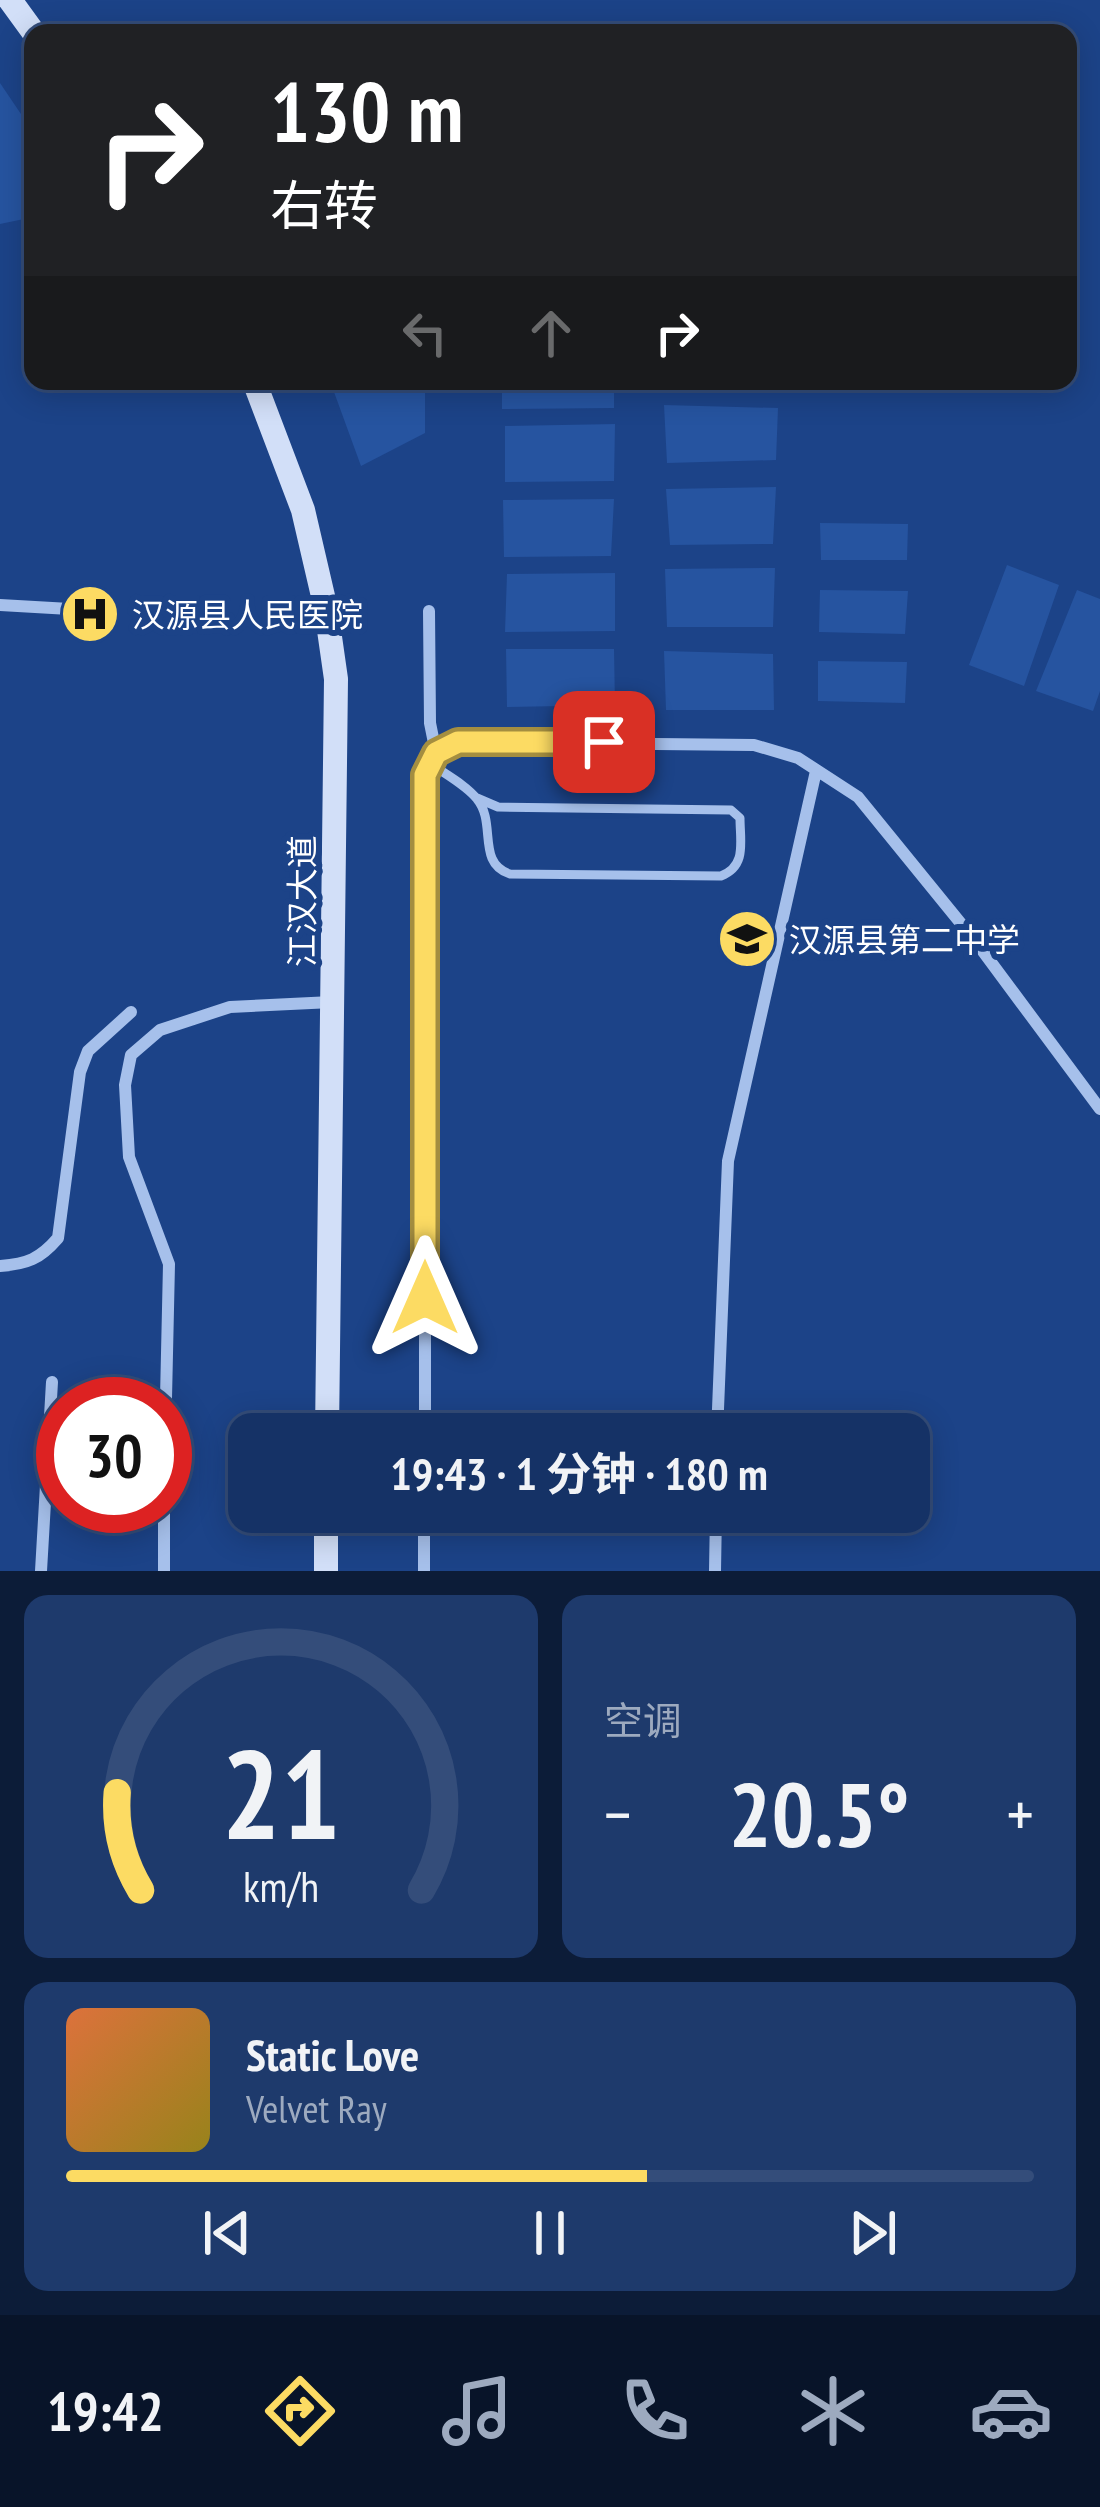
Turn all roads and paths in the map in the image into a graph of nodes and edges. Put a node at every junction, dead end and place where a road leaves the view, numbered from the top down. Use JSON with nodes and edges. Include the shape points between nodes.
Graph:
{"nodes":[{"id":1,"x":257,"y":390,"type":"edge"},
{"id":2,"x":0,"y":605,"type":"edge"},
{"id":3,"x":87,"y":610,"type":"dead end"},
{"id":4,"x":429,"y":611,"type":"dead end"},
{"id":5,"x":433,"y":759,"type":"junction"},
{"id":6,"x":816,"y":771,"type":"junction"},
{"id":7,"x":477,"y":798,"type":"junction"},
{"id":8,"x":333,"y":1002,"type":"junction"},
{"id":9,"x":131,"y":1012,"type":"dead end"},
{"id":10,"x":1100,"y":1109,"type":"edge"},
{"id":11,"x":0,"y":1266,"type":"edge"},
{"id":12,"x":166,"y":1377,"type":"edge"},
{"id":13,"x":328,"y":1413,"type":"edge"},
{"id":14,"x":425,"y":1413,"type":"edge"},
{"id":15,"x":718,"y":1413,"type":"edge"},
{"id":16,"x":43,"y":1533,"type":"edge"},
{"id":17,"x":164,"y":1533,"type":"edge"},
{"id":18,"x":326,"y":1533,"type":"edge"},
{"id":19,"x":424,"y":1533,"type":"edge"},
{"id":20,"x":716,"y":1533,"type":"edge"},
{"id":21,"x":41,"y":1571,"type":"edge"},
{"id":22,"x":164,"y":1571,"type":"edge"},
{"id":23,"x":326,"y":1571,"type":"edge"},
{"id":24,"x":424,"y":1571,"type":"edge"},
{"id":25,"x":715,"y":1571,"type":"edge"}],
"edges":[{"from":1,"to":8,"type":"main road","name":"江汉大道","via":[[303,510],[336,680]]},
{"from":2,"to":3,"type":"street"},
{"from":4,"to":5,"type":"street"},
{"from":5,"to":6,"type":"street","via":[[458,742],[754,745]]},
{"from":5,"to":7,"type":"lane"},
{"from":5,"to":14,"type":"street","via":[[423,836]]},
{"from":6,"to":10,"type":"street","via":[[859,797]]},
{"from":6,"to":15,"type":"street","via":[[728,1161]]},
{"from":7,"to":7,"type":"lane","via":[[493,861],[510,874],[722,876],[741,861],[740,818],[731,810],[499,807]]},
{"from":8,"to":12,"type":"street","via":[[230,1007],[160,1030],[130,1055],[129,1156],[169,1264]]},
{"from":8,"to":13,"type":"main road","name":"江汉大道"},
{"from":9,"to":11,"type":"street","via":[[88,1051],[80,1072],[58,1238],[27,1264]]},
{"from":16,"to":21,"type":"street"},
{"from":17,"to":22,"type":"street"},
{"from":18,"to":23,"type":"main road"},
{"from":19,"to":24,"type":"street"},
{"from":20,"to":25,"type":"street"}]}
